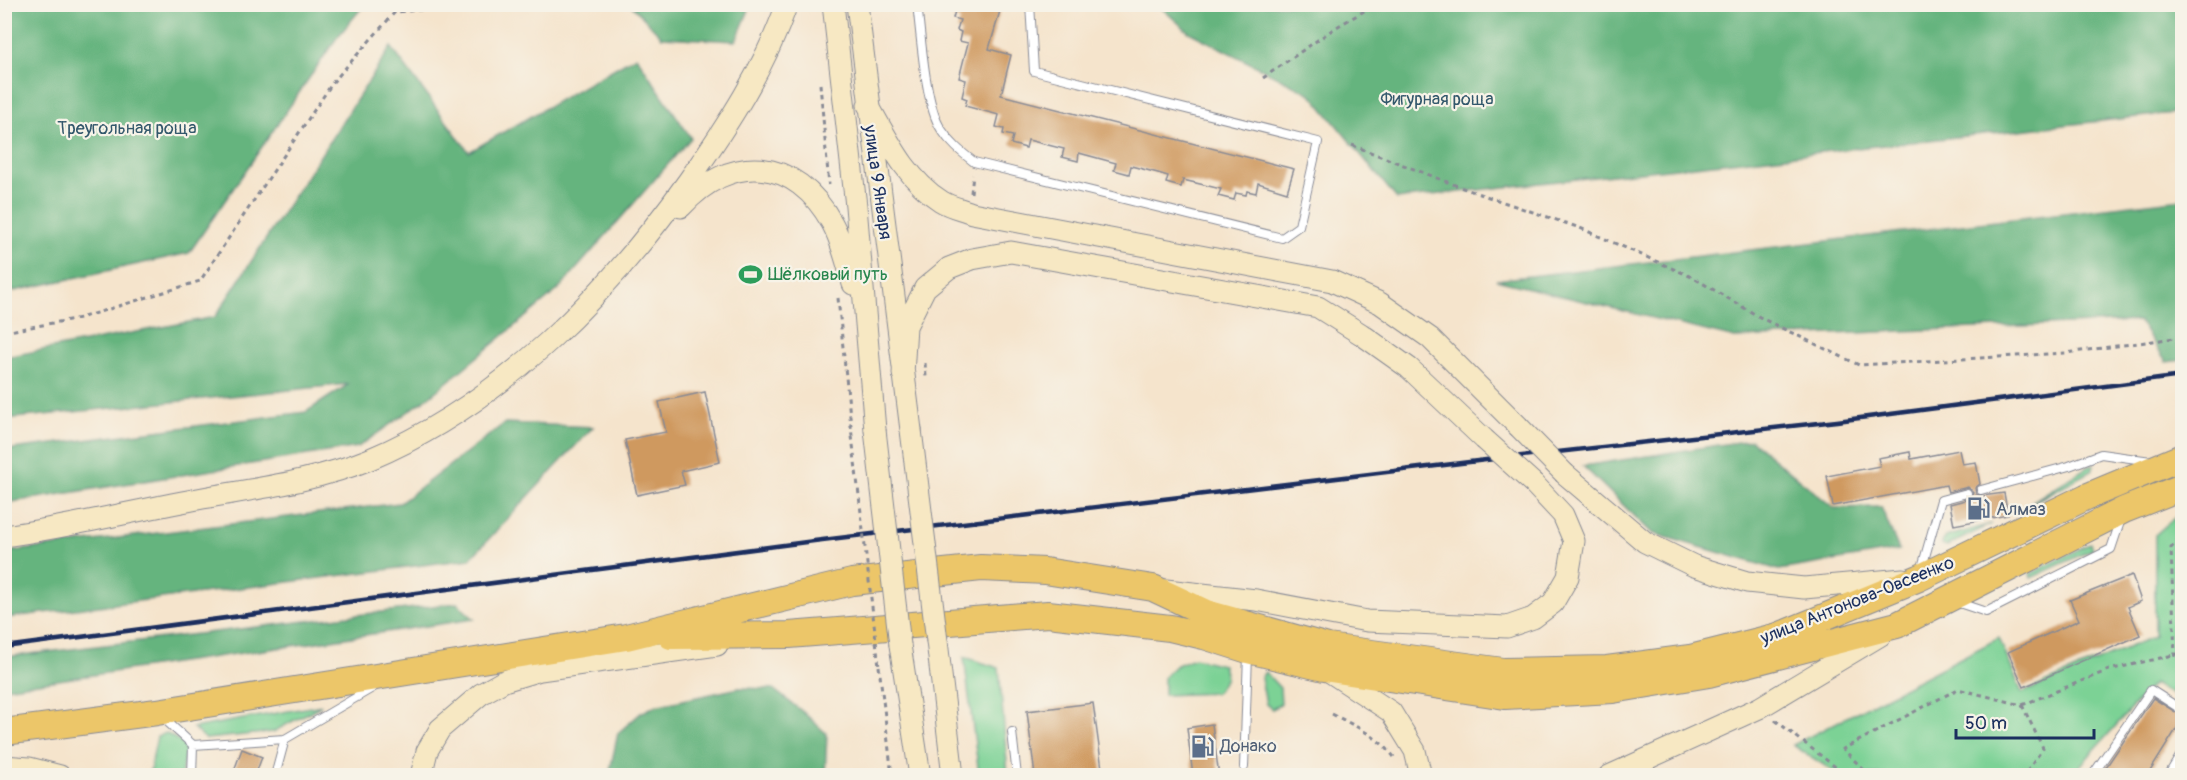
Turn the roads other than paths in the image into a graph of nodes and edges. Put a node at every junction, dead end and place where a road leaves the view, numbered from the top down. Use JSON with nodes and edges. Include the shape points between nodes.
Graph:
{"nodes":[{"id":1,"x":787,"y":4,"type":"edge"},
{"id":2,"x":833,"y":4,"type":"edge"},
{"id":3,"x":857,"y":4,"type":"edge"},
{"id":4,"x":917,"y":4,"type":"edge"},
{"id":5,"x":1030,"y":4,"type":"edge"},
{"id":6,"x":868,"y":105,"type":"junction"},
{"id":7,"x":628,"y":261,"type":"junction"},
{"id":8,"x":865,"y":333,"type":"junction"},
{"id":9,"x":903,"y":374,"type":"junction"},
{"id":10,"x":2173,"y":460,"type":"edge"},
{"id":11,"x":2182,"y":487,"type":"edge"},
{"id":12,"x":1981,"y":490,"type":"dead end"},
{"id":13,"x":1967,"y":493,"type":"dead end"},
{"id":14,"x":4,"y":536,"type":"edge"},
{"id":15,"x":1919,"y":578,"type":"junction"},
{"id":16,"x":1154,"y":588,"type":"junction"},
{"id":17,"x":1897,"y":625,"type":"junction"},
{"id":18,"x":789,"y":635,"type":"junction"},
{"id":19,"x":626,"y":637,"type":"junction"},
{"id":20,"x":1248,"y":650,"type":"junction"},
{"id":21,"x":1324,"y":668,"type":"junction"},
{"id":22,"x":399,"y":673,"type":"junction"},
{"id":23,"x":903,"y":674,"type":"junction"},
{"id":24,"x":2182,"y":710,"type":"edge"},
{"id":25,"x":157,"y":712,"type":"junction"},
{"id":26,"x":4,"y":732,"type":"edge"},
{"id":27,"x":1012,"y":732,"type":"dead end"},
{"id":28,"x":285,"y":739,"type":"junction"},
{"id":29,"x":193,"y":745,"type":"junction"},
{"id":30,"x":2182,"y":753,"type":"edge"},
{"id":31,"x":4,"y":766,"type":"edge"},
{"id":32,"x":1244,"y":767,"type":"dead end"},
{"id":33,"x":1617,"y":772,"type":"edge"},
{"id":34,"x":60,"y":776,"type":"edge"},
{"id":35,"x":192,"y":776,"type":"edge"},
{"id":36,"x":275,"y":776,"type":"edge"},
{"id":37,"x":421,"y":776,"type":"edge"},
{"id":38,"x":905,"y":776,"type":"edge"},
{"id":39,"x":920,"y":776,"type":"edge"},
{"id":40,"x":953,"y":776,"type":"edge"},
{"id":41,"x":1017,"y":776,"type":"edge"},
{"id":42,"x":1420,"y":776,"type":"edge"},
{"id":43,"x":2091,"y":776,"type":"edge"},
{"id":44,"x":2168,"y":776,"type":"edge"}],
"edges":[{"from":1,"to":7,"type":"main road","via":[[771,49],[743,101]]},
{"from":2,"to":8,"type":"main road","name":"улица 9 Января","via":[[856,206]]},
{"from":3,"to":6,"type":"main road","name":"улица 9 Января"},
{"from":4,"to":5,"type":"lane","via":[[930,101],[939,127],[974,162],[1282,238],[1299,226],[1318,142],[1034,71]]},
{"from":6,"to":9,"type":"main road","name":"улица 9 Января"},
{"from":6,"to":15,"type":"main road","bridge":true,"via":[[897,156],[921,186],[943,202],[972,213],[1332,281],[1380,303],[1430,338],[1565,474],[1645,542],[1694,566],[1747,582],[1804,588]]},
{"from":7,"to":8,"type":"main road","via":[[706,184],[746,168],[771,170],[813,194],[833,225]]},
{"from":7,"to":14,"type":"main road","via":[[522,364],[467,406],[403,444],[335,471],[271,487]]},
{"from":8,"to":23,"type":"main road","name":"улица 9 Января","bridge":true},
{"from":9,"to":16,"type":"main road","bridge":true,"via":[[906,326],[925,288],[949,268],[1011,252],[1318,308],[1409,368],[1534,484],[1563,515],[1574,542],[1568,577],[1553,603],[1533,618],[1507,627],[1367,621],[1256,600]]},
{"from":9,"to":40,"type":"main road","name":"улица 9 Января","bridge":true},
{"from":10,"to":12,"type":"lane","via":[[2101,454]]},
{"from":10,"to":15,"type":"highway","name":"улица Антонова-Овсеенко","via":[[2036,520]]},
{"from":11,"to":17,"type":"highway","name":"улица Антонова-Овсеенко","via":[[2124,510]]},
{"from":13,"to":15,"type":"lane","via":[[1941,500]]},
{"from":15,"to":16,"type":"highway","name":"улица Антонова-Овсеенко","via":[[1778,636],[1690,658],[1607,669],[1503,671],[1328,647],[1206,613]]},
{"from":16,"to":19,"type":"highway","name":"улица Антонова-Овсеенко","via":[[1045,571],[981,568],[852,582]]},
{"from":17,"to":21,"type":"highway","via":[[1709,674],[1613,690],[1505,696]]},
{"from":17,"to":33,"type":"main road","name":"улица Антонова-Овсеенко","via":[[1759,708]]},
{"from":18,"to":19,"type":"highway"},
{"from":18,"to":20,"type":"highway","via":[[1048,614],[1170,628]]},
{"from":18,"to":37,"type":"main road","via":[[540,670],[504,681],[481,694],[440,729],[427,751]]},
{"from":19,"to":22,"type":"highway"},
{"from":20,"to":21,"type":"highway"},
{"from":20,"to":32,"type":"lane"},
{"from":21,"to":42,"type":"main road","via":[[1391,712],[1415,751]]},
{"from":22,"to":25,"type":"highway"},
{"from":22,"to":28,"type":"lane"},
{"from":23,"to":38,"type":"main road","via":[[897,704]]},
{"from":23,"to":39,"type":"main road"},
{"from":24,"to":43,"type":"lane","via":[[2151,690]]},
{"from":25,"to":26,"type":"highway"},
{"from":25,"to":29,"type":"lane"},
{"from":27,"to":41,"type":"lane"},
{"from":28,"to":29,"type":"lane"},
{"from":28,"to":36,"type":"lane"},
{"from":29,"to":35,"type":"lane"},
{"from":30,"to":44,"type":"lane"},
{"from":31,"to":34,"type":"main road"}]}
